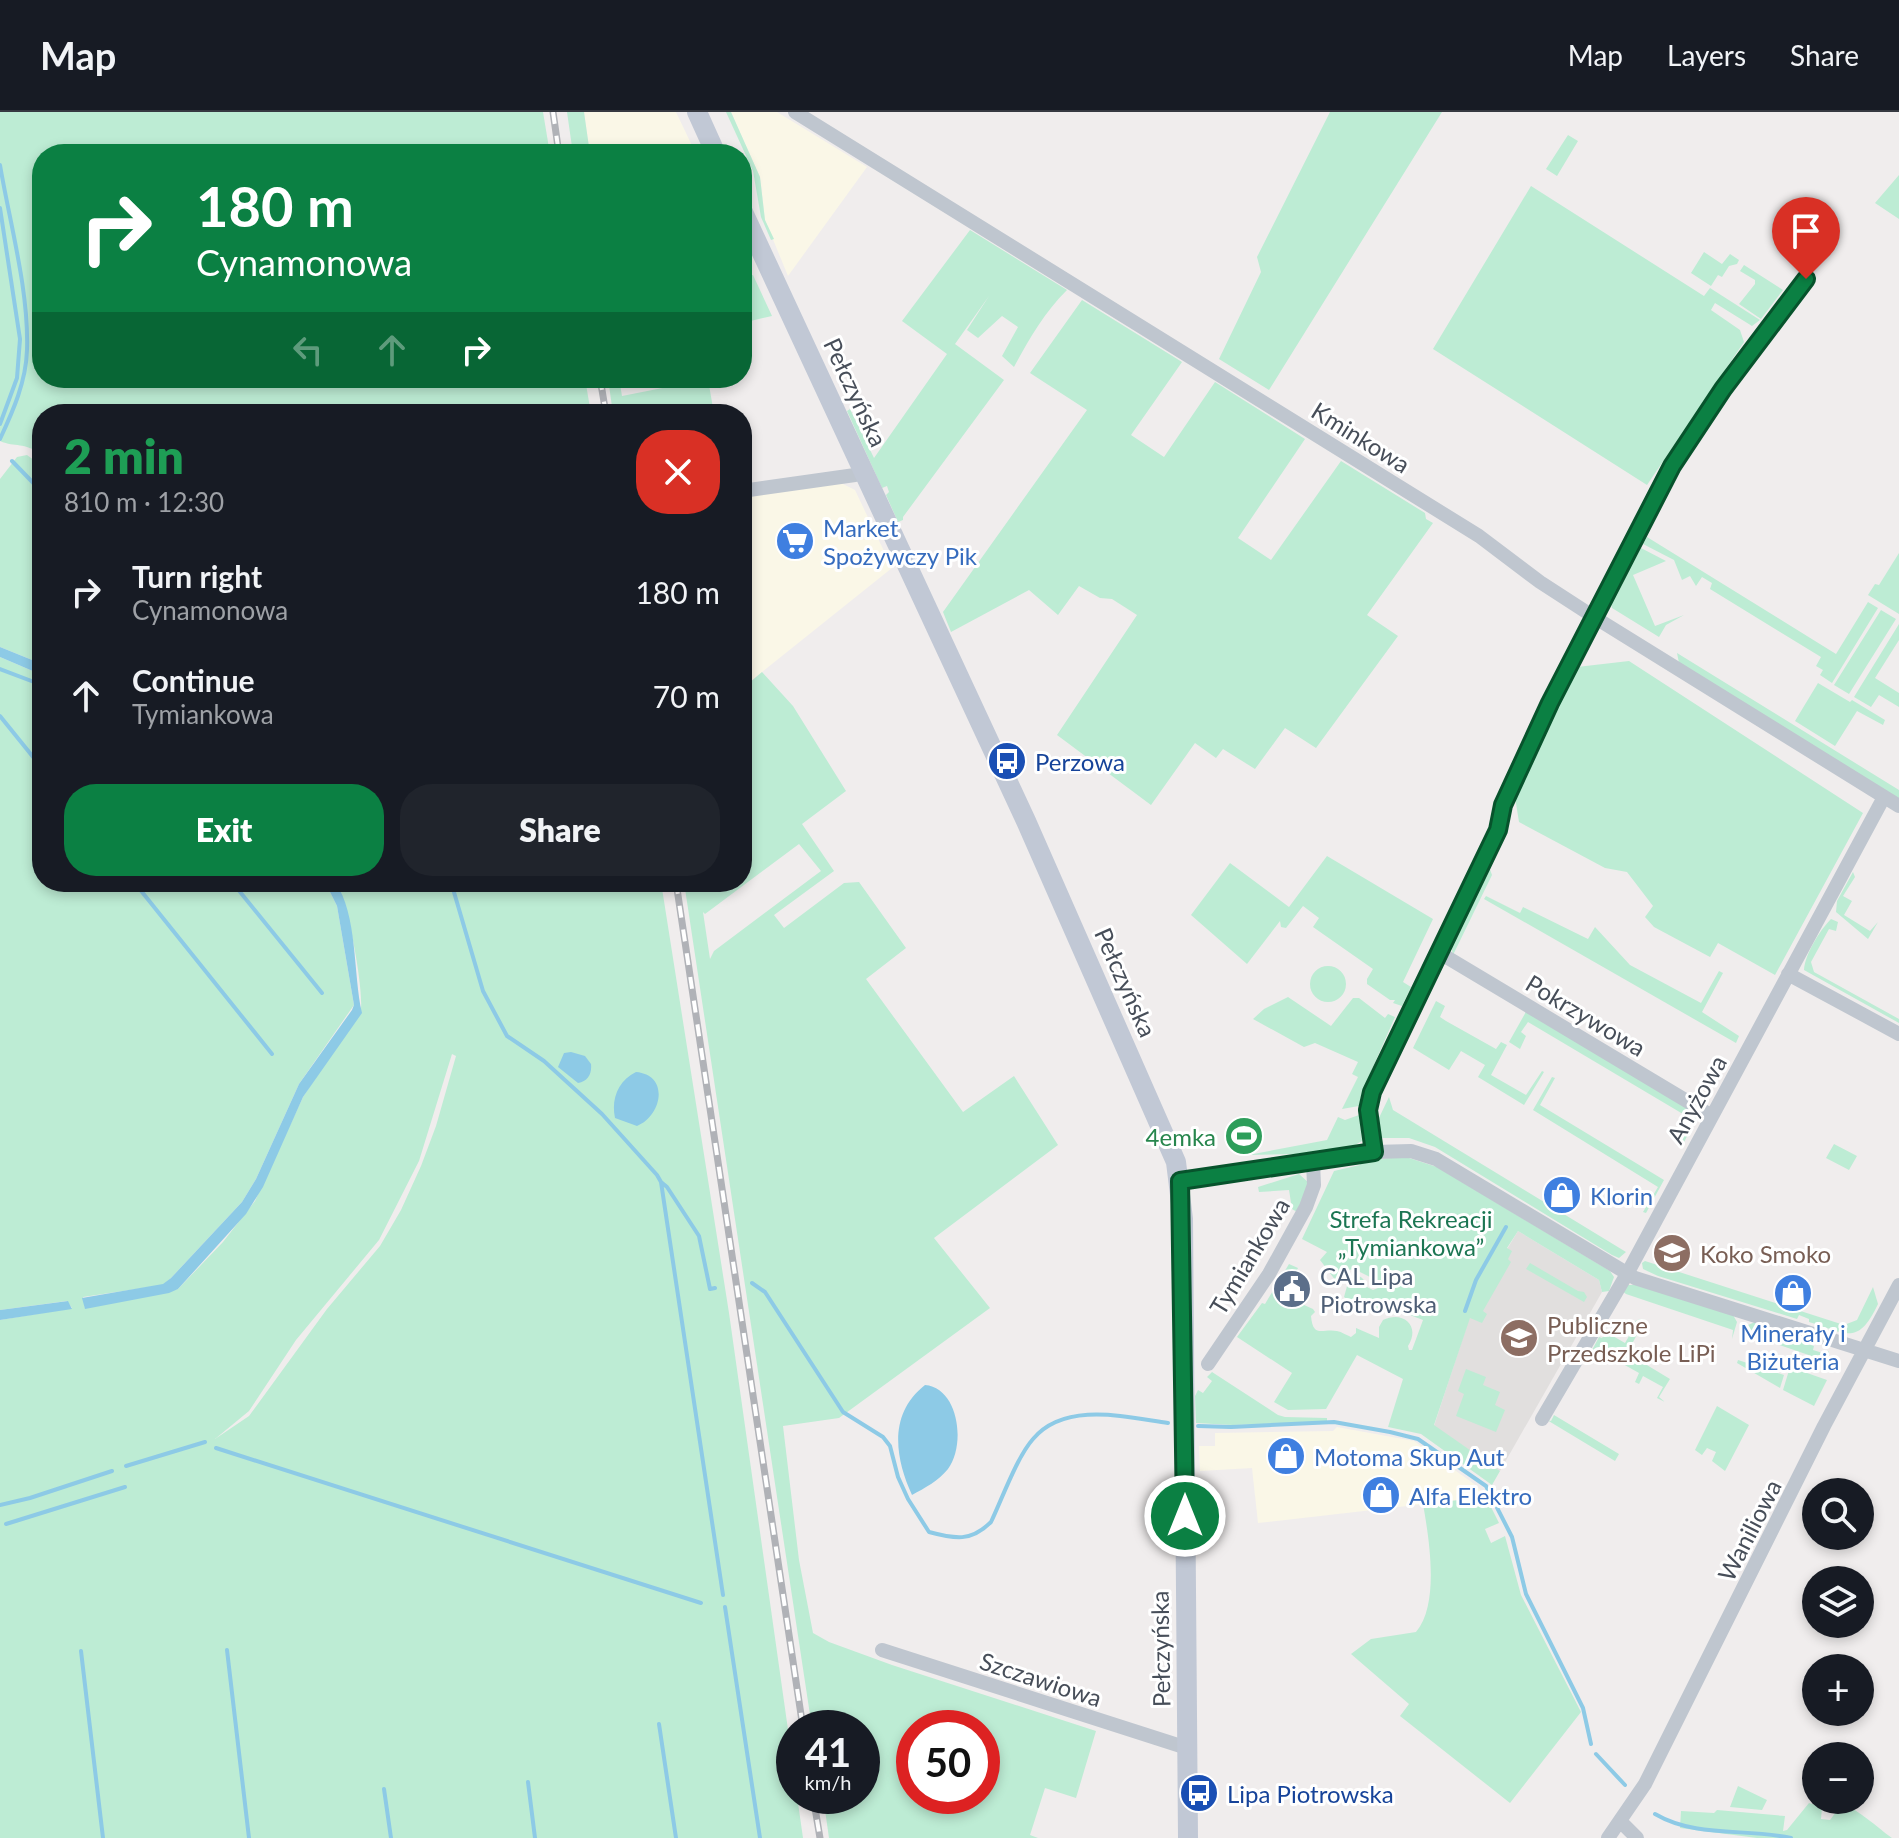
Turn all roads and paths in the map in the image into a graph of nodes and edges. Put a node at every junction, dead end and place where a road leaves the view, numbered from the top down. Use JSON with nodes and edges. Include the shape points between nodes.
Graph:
{"nodes":[{"id":1,"x":697,"y":112,"type":"edge"},
{"id":2,"x":795,"y":112,"type":"edge"},
{"id":3,"x":711,"y":144,"type":"edge"},
{"id":4,"x":752,"y":231,"type":"edge"},
{"id":5,"x":1808,"y":277,"type":"dead end"},
{"id":6,"x":864,"y":471,"type":"junction"},
{"id":7,"x":752,"y":490,"type":"edge"},
{"id":8,"x":1594,"y":617,"type":"junction"},
{"id":9,"x":1884,"y":797,"type":"junction"},
{"id":10,"x":1899,"y":806,"type":"edge"},
{"id":11,"x":1438,"y":952,"type":"junction"},
{"id":12,"x":1788,"y":974,"type":"junction"},
{"id":13,"x":1899,"y":1034,"type":"edge"},
{"id":14,"x":1712,"y":1116,"type":"junction"},
{"id":15,"x":1374,"y":1152,"type":"junction"},
{"id":16,"x":1313,"y":1162,"type":"junction"},
{"id":17,"x":1180,"y":1181,"type":"junction"},
{"id":18,"x":1627,"y":1274,"type":"junction"},
{"id":19,"x":1899,"y":1285,"type":"edge"},
{"id":20,"x":1866,"y":1351,"type":"junction"},
{"id":21,"x":1899,"y":1361,"type":"edge"},
{"id":22,"x":1208,"y":1364,"type":"dead end"},
{"id":23,"x":1542,"y":1419,"type":"dead end"},
{"id":24,"x":882,"y":1650,"type":"dead end"},
{"id":25,"x":1187,"y":1748,"type":"junction"},
{"id":26,"x":1621,"y":1822,"type":"junction"},
{"id":27,"x":1188,"y":1838,"type":"edge"},
{"id":28,"x":1608,"y":1838,"type":"edge"},
{"id":29,"x":1637,"y":1838,"type":"edge"}],
"edges":[{"from":1,"to":3,"type":"main road"},
{"from":2,"to":8,"type":"street","name":"Kminkowa","via":[[1479,536]]},
{"from":4,"to":6,"type":"main road","name":"Pełczyńska"},
{"from":5,"to":8,"type":"street","via":[[1676,459]]},
{"from":6,"to":7,"type":"street"},
{"from":6,"to":17,"type":"main road","name":"Pełczyńska","via":[[1153,1106]]},
{"from":8,"to":9,"type":"street","name":"Kminkowa"},
{"from":8,"to":11,"type":"street"},
{"from":9,"to":10,"type":"street","name":"Kminkowa"},
{"from":9,"to":12,"type":"street","name":"Anyżowa"},
{"from":11,"to":14,"type":"street","name":"Pokrzywowa"},
{"from":11,"to":15,"type":"street","via":[[1369,1099]]},
{"from":12,"to":13,"type":"street"},
{"from":12,"to":14,"type":"street","name":"Anyżowa"},
{"from":14,"to":18,"type":"street","name":"Anyżowa"},
{"from":15,"to":16,"type":"street"},
{"from":15,"to":18,"type":"street","via":[[1411,1151],[1436,1159]]},
{"from":16,"to":17,"type":"street"},
{"from":16,"to":22,"type":"street","name":"Tymiankowa","via":[[1314,1185],[1306,1207],[1269,1274]]},
{"from":17,"to":25,"type":"main road","name":"Pełczyńska"},
{"from":18,"to":20,"type":"street"},
{"from":18,"to":23,"type":"street","name":"Anyżowa"},
{"from":19,"to":20,"type":"street","name":"Waniliowa"},
{"from":20,"to":21,"type":"street"},
{"from":20,"to":26,"type":"street","name":"Waniliowa"},
{"from":24,"to":25,"type":"street","name":"Szczawiowa"},
{"from":25,"to":27,"type":"main road","name":"Pełczyńska"},
{"from":26,"to":28,"type":"street","name":"Waniliowa"},
{"from":26,"to":29,"type":"street"}]}
